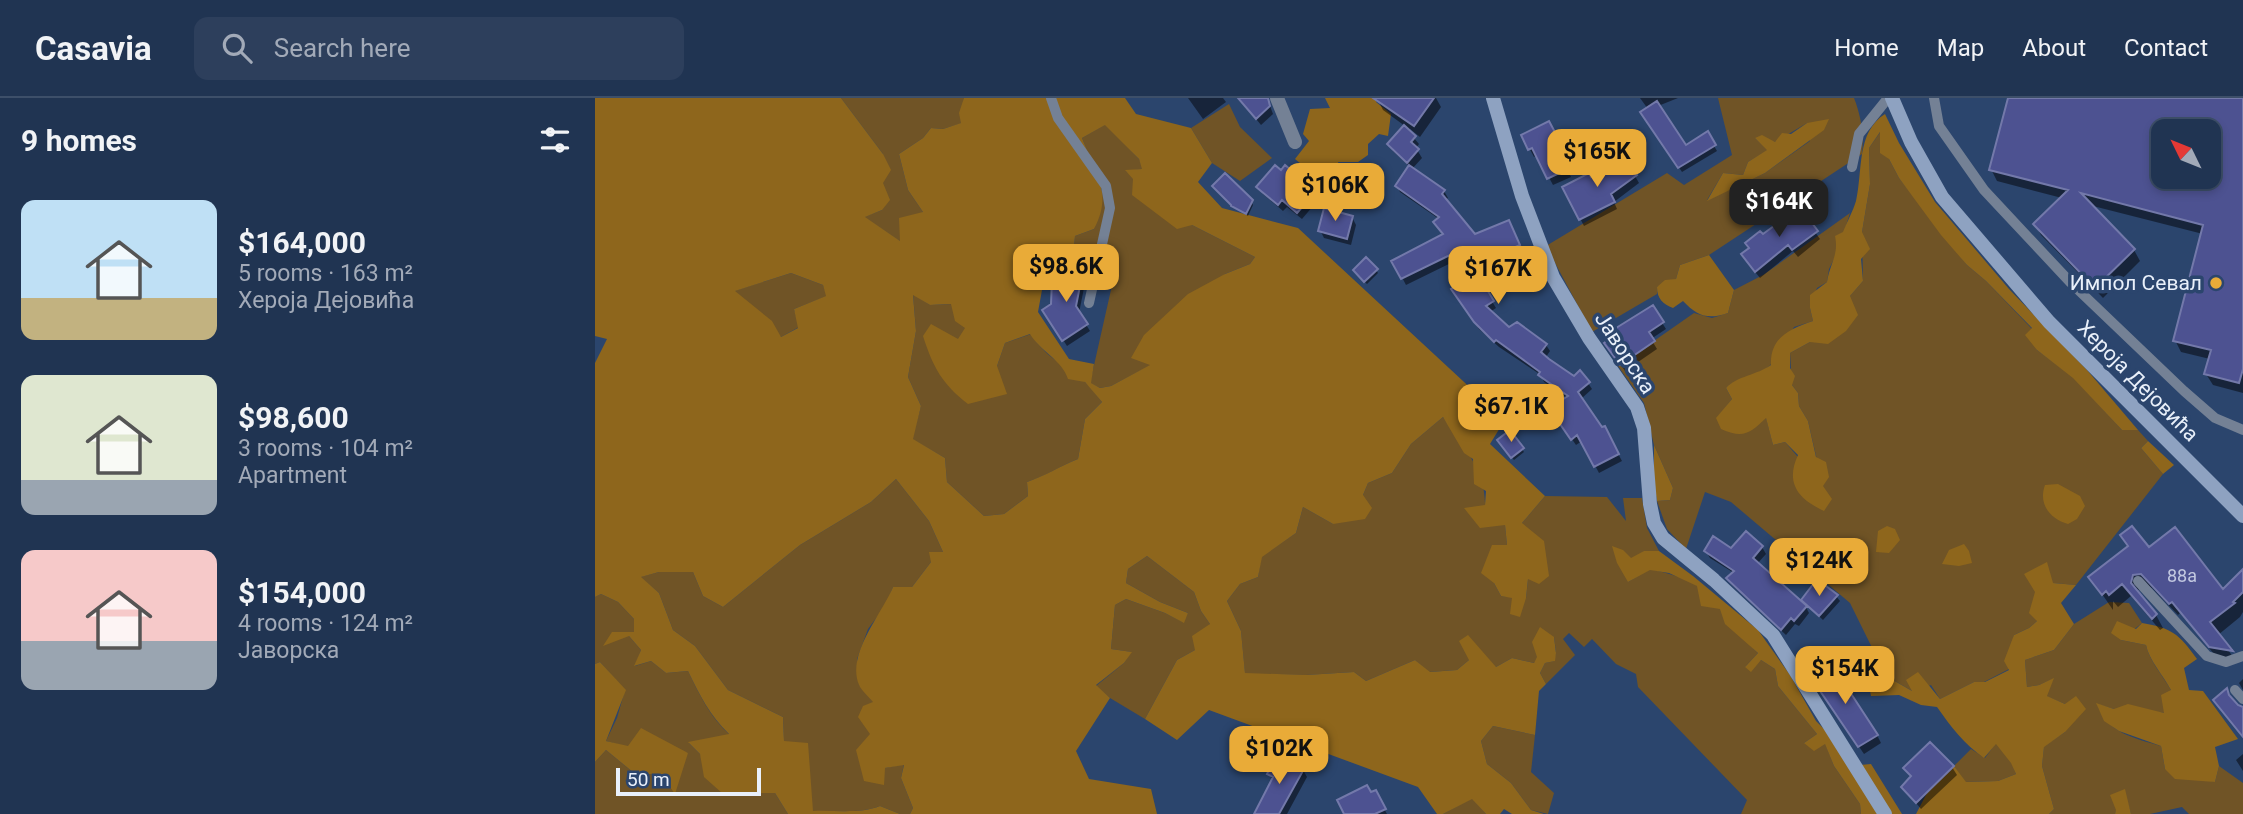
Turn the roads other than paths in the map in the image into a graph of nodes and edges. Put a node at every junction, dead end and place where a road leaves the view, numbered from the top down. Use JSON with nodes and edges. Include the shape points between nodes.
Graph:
{"nodes":[{"id":1,"x":1051,"y":98,"type":"edge"},
{"id":2,"x":1277,"y":98,"type":"edge"},
{"id":3,"x":1493,"y":98,"type":"edge"},
{"id":4,"x":1890,"y":98,"type":"edge"},
{"id":5,"x":1934,"y":98,"type":"edge"},
{"id":6,"x":1295,"y":142,"type":"dead end"},
{"id":7,"x":1852,"y":167,"type":"dead end"},
{"id":8,"x":1089,"y":303,"type":"dead end"},
{"id":9,"x":2243,"y":430,"type":"edge"},
{"id":10,"x":2243,"y":516,"type":"edge"},
{"id":11,"x":2139,"y":581,"type":"dead end"},
{"id":12,"x":2243,"y":656,"type":"edge"},
{"id":13,"x":2235,"y":690,"type":"dead end"},
{"id":14,"x":2243,"y":699,"type":"edge"},
{"id":15,"x":1885,"y":814,"type":"edge"}],
"edges":[{"from":1,"to":8,"type":"lane","via":[[1058,118],[1106,186],[1110,208]]},
{"from":2,"to":6,"type":"street"},
{"from":3,"to":15,"type":"street","name":"Јаворска","via":[[1522,196],[1553,277],[1637,407],[1644,428],[1654,523],[1663,538],[1773,635]]},
{"from":4,"to":7,"type":"lane","name":"Хероја Дејовића","via":[[1859,134]]},
{"from":4,"to":10,"type":"street","name":"Хероја Дејовића","via":[[1942,197],[2049,322]]},
{"from":5,"to":9,"type":"lane","via":[[1939,125],[1992,200],[2184,391],[2214,418]]},
{"from":11,"to":12,"type":"lane","via":[[2207,656],[2226,662]]},
{"from":13,"to":14,"type":"lane"}]}
